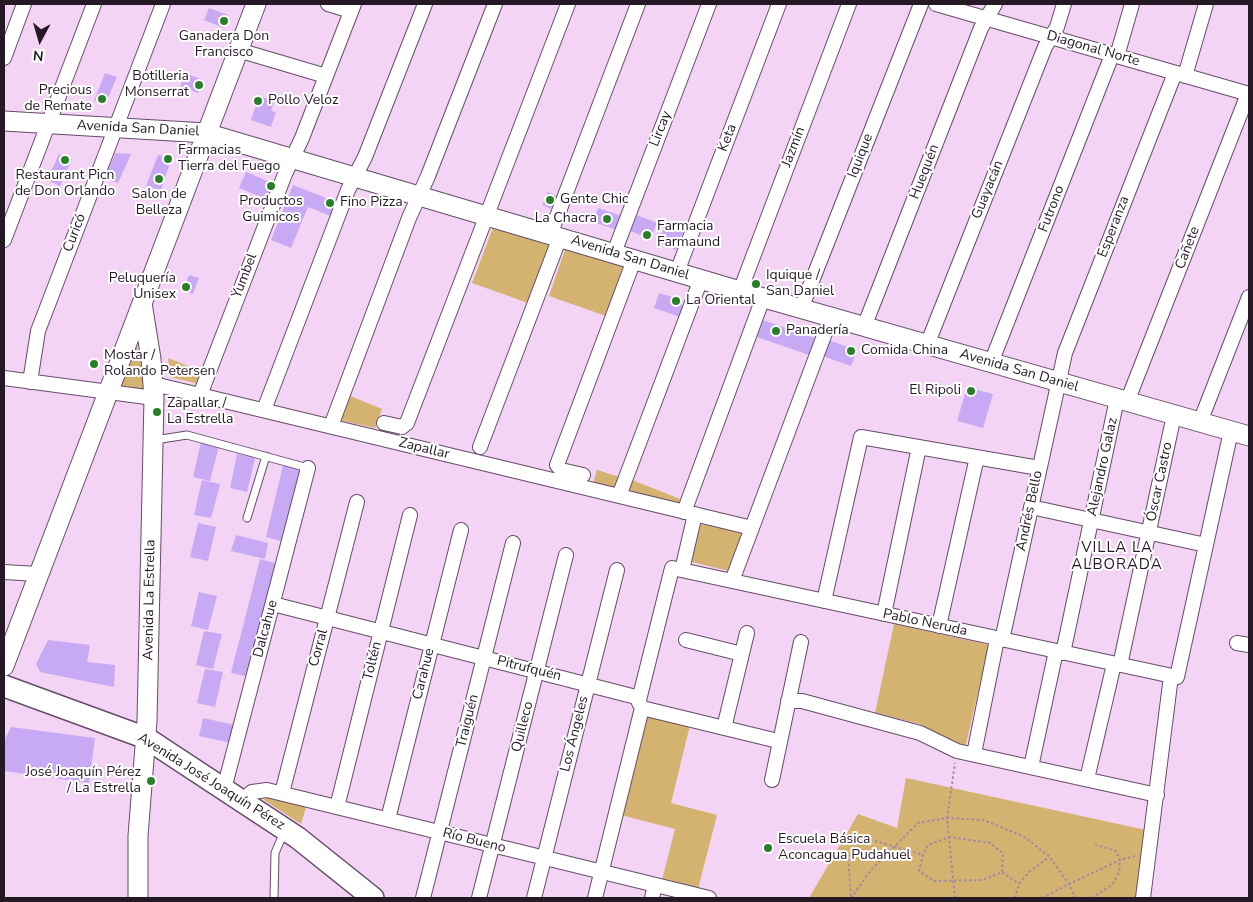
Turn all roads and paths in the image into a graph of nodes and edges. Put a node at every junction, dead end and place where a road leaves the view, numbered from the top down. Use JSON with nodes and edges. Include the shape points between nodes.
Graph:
{"nodes":[{"id":1,"x":24,"y":4,"type":"edge"},
{"id":2,"x":94,"y":4,"type":"edge"},
{"id":3,"x":163,"y":4,"type":"edge"},
{"id":4,"x":256,"y":4,"type":"edge"},
{"id":5,"x":328,"y":4,"type":"edge"},
{"id":6,"x":425,"y":4,"type":"edge"},
{"id":7,"x":495,"y":4,"type":"edge"},
{"id":8,"x":568,"y":4,"type":"edge"},
{"id":9,"x":638,"y":4,"type":"edge"},
{"id":10,"x":709,"y":4,"type":"edge"},
{"id":11,"x":779,"y":4,"type":"edge"},
{"id":12,"x":849,"y":4,"type":"edge"},
{"id":13,"x":921,"y":4,"type":"edge"},
{"id":14,"x":936,"y":4,"type":"edge"},
{"id":15,"x":995,"y":4,"type":"edge"},
{"id":16,"x":1064,"y":4,"type":"edge"},
{"id":17,"x":1132,"y":4,"type":"edge"},
{"id":18,"x":1206,"y":4,"type":"edge"},
{"id":19,"x":352,"y":8,"type":"edge"},
{"id":20,"x":987,"y":18,"type":"junction"},
{"id":21,"x":1051,"y":37,"type":"junction"},
{"id":22,"x":238,"y":50,"type":"junction"},
{"id":23,"x":1114,"y":55,"type":"junction"},
{"id":24,"x":4,"y":58,"type":"edge"},
{"id":25,"x":1180,"y":74,"type":"junction"},
{"id":26,"x":326,"y":76,"type":"junction"},
{"id":27,"x":1249,"y":94,"type":"edge"},
{"id":28,"x":4,"y":121,"type":"edge"},
{"id":29,"x":48,"y":124,"type":"junction"},
{"id":30,"x":116,"y":128,"type":"junction"},
{"id":31,"x":206,"y":133,"type":"junction"},
{"id":32,"x":293,"y":158,"type":"junction"},
{"id":33,"x":355,"y":177,"type":"junction"},
{"id":34,"x":418,"y":196,"type":"junction"},
{"id":35,"x":487,"y":216,"type":"junction"},
{"id":36,"x":555,"y":236,"type":"junction"},
{"id":37,"x":4,"y":240,"type":"edge"},
{"id":38,"x":614,"y":253,"type":"junction"},
{"id":39,"x":634,"y":260,"type":"junction"},
{"id":40,"x":677,"y":272,"type":"junction"},
{"id":41,"x":701,"y":279,"type":"junction"},
{"id":42,"x":740,"y":291,"type":"junction"},
{"id":43,"x":1249,"y":297,"type":"edge"},
{"id":44,"x":763,"y":298,"type":"junction"},
{"id":45,"x":142,"y":303,"type":"junction"},
{"id":46,"x":801,"y":309,"type":"junction"},
{"id":47,"x":832,"y":317,"type":"junction"},
{"id":48,"x":864,"y":327,"type":"junction"},
{"id":49,"x":927,"y":345,"type":"junction"},
{"id":50,"x":991,"y":363,"type":"junction"},
{"id":51,"x":4,"y":378,"type":"edge"},
{"id":52,"x":30,"y":382,"type":"junction"},
{"id":53,"x":1057,"y":382,"type":"junction"},
{"id":54,"x":154,"y":391,"type":"junction"},
{"id":55,"x":107,"y":392,"type":"junction"},
{"id":56,"x":200,"y":395,"type":"junction"},
{"id":57,"x":1122,"y":400,"type":"junction"},
{"id":58,"x":264,"y":410,"type":"junction"},
{"id":59,"x":1174,"y":415,"type":"junction"},
{"id":60,"x":1200,"y":422,"type":"junction"},
{"id":61,"x":384,"y":423,"type":"dead end"},
{"id":62,"x":331,"y":426,"type":"junction"},
{"id":63,"x":1231,"y":431,"type":"junction"},
{"id":64,"x":1249,"y":436,"type":"edge"},
{"id":65,"x":152,"y":440,"type":"junction"},
{"id":66,"x":480,"y":447,"type":"dead end"},
{"id":67,"x":919,"y":447,"type":"junction"},
{"id":68,"x":266,"y":456,"type":"junction"},
{"id":69,"x":977,"y":457,"type":"junction"},
{"id":70,"x":308,"y":468,"type":"joint"},
{"id":71,"x":1039,"y":468,"type":"junction"},
{"id":72,"x":583,"y":476,"type":"dead end"},
{"id":73,"x":619,"y":496,"type":"junction"},
{"id":74,"x":357,"y":502,"type":"dead end"},
{"id":75,"x":1031,"y":507,"type":"junction"},
{"id":76,"x":689,"y":513,"type":"junction"},
{"id":77,"x":410,"y":515,"type":"dead end"},
{"id":78,"x":247,"y":518,"type":"dead end"},
{"id":79,"x":1091,"y":521,"type":"junction"},
{"id":80,"x":752,"y":528,"type":"junction"},
{"id":81,"x":461,"y":530,"type":"dead end"},
{"id":82,"x":1149,"y":533,"type":"junction"},
{"id":83,"x":513,"y":543,"type":"dead end"},
{"id":84,"x":1206,"y":545,"type":"junction"},
{"id":85,"x":566,"y":555,"type":"dead end"},
{"id":86,"x":677,"y":569,"type":"junction"},
{"id":87,"x":617,"y":570,"type":"dead end"},
{"id":88,"x":4,"y":572,"type":"edge"},
{"id":89,"x":38,"y":574,"type":"junction"},
{"id":90,"x":732,"y":581,"type":"junction"},
{"id":91,"x":824,"y":601,"type":"junction"},
{"id":92,"x":273,"y":604,"type":"junction"},
{"id":93,"x":884,"y":614,"type":"junction"},
{"id":94,"x":327,"y":618,"type":"junction"},
{"id":95,"x":939,"y":626,"type":"junction"},
{"id":96,"x":381,"y":632,"type":"junction"},
{"id":97,"x":747,"y":633,"type":"dead end"},
{"id":98,"x":1000,"y":639,"type":"junction"},
{"id":99,"x":686,"y":640,"type":"dead end"},
{"id":100,"x":801,"y":642,"type":"dead end"},
{"id":101,"x":432,"y":645,"type":"junction"},
{"id":102,"x":1059,"y":652,"type":"junction"},
{"id":103,"x":742,"y":654,"type":"junction"},
{"id":104,"x":484,"y":658,"type":"junction"},
{"id":105,"x":1117,"y":665,"type":"junction"},
{"id":106,"x":4,"y":666,"type":"edge"},
{"id":107,"x":537,"y":671,"type":"junction"},
{"id":108,"x":1174,"y":677,"type":"junction"},
{"id":109,"x":588,"y":684,"type":"junction"},
{"id":110,"x":6,"y":689,"type":"edge"},
{"id":111,"x":788,"y":701,"type":"junction"},
{"id":112,"x":640,"y":704,"type":"junction"},
{"id":113,"x":724,"y":728,"type":"junction"},
{"id":114,"x":146,"y":738,"type":"junction"},
{"id":115,"x":778,"y":741,"type":"junction"},
{"id":116,"x":957,"y":751,"type":"junction"},
{"id":117,"x":974,"y":754,"type":"junction"},
{"id":118,"x":1031,"y":767,"type":"junction"},
{"id":119,"x":1087,"y":779,"type":"junction"},
{"id":120,"x":772,"y":780,"type":"dead end"},
{"id":121,"x":282,"y":793,"type":"junction"},
{"id":122,"x":233,"y":795,"type":"junction"},
{"id":123,"x":1157,"y":795,"type":"junction"},
{"id":124,"x":337,"y":807,"type":"junction"},
{"id":125,"x":947,"y":818,"type":"junction"},
{"id":126,"x":388,"y":819,"type":"junction"},
{"id":127,"x":285,"y":829,"type":"junction"},
{"id":128,"x":440,"y":832,"type":"junction"},
{"id":129,"x":949,"y":837,"type":"junction"},
{"id":130,"x":1094,"y":844,"type":"dead end"},
{"id":131,"x":493,"y":845,"type":"junction"},
{"id":132,"x":895,"y":845,"type":"junction"},
{"id":133,"x":1149,"y":852,"type":"junction"},
{"id":134,"x":923,"y":855,"type":"junction"},
{"id":135,"x":1049,"y":856,"type":"junction"},
{"id":136,"x":544,"y":858,"type":"junction"},
{"id":137,"x":1120,"y":860,"type":"junction"},
{"id":138,"x":602,"y":872,"type":"junction"},
{"id":139,"x":1002,"y":872,"type":"junction"},
{"id":140,"x":954,"y":881,"type":"junction"},
{"id":141,"x":1020,"y":884,"type":"junction"},
{"id":142,"x":1068,"y":884,"type":"junction"},
{"id":143,"x":653,"y":892,"type":"edge"},
{"id":144,"x":138,"y":898,"type":"edge"},
{"id":145,"x":274,"y":898,"type":"edge"},
{"id":146,"x":373,"y":898,"type":"edge"},
{"id":147,"x":423,"y":898,"type":"edge"},
{"id":148,"x":479,"y":898,"type":"edge"},
{"id":149,"x":534,"y":898,"type":"edge"},
{"id":150,"x":595,"y":898,"type":"edge"},
{"id":151,"x":706,"y":898,"type":"edge"},
{"id":152,"x":851,"y":898,"type":"edge"},
{"id":153,"x":855,"y":898,"type":"edge"},
{"id":154,"x":955,"y":898,"type":"edge"},
{"id":155,"x":1015,"y":898,"type":"edge"},
{"id":156,"x":1042,"y":898,"type":"edge"},
{"id":157,"x":1075,"y":898,"type":"edge"},
{"id":158,"x":1092,"y":898,"type":"edge"},
{"id":159,"x":1143,"y":898,"type":"edge"}],
"edges":[{"from":1,"to":24,"type":"street"},
{"from":2,"to":29,"type":"street"},
{"from":3,"to":30,"type":"street","name":"Curicó"},
{"from":4,"to":22,"type":"street","name":"Avenida La Estrella"},
{"from":5,"to":19,"type":"street"},
{"from":6,"to":33,"type":"street"},
{"from":7,"to":34,"type":"street"},
{"from":8,"to":35,"type":"street"},
{"from":9,"to":36,"type":"street"},
{"from":10,"to":38,"type":"street","name":"Lircay"},
{"from":11,"to":40,"type":"street","name":"Keta"},
{"from":12,"to":42,"type":"street","name":"Jazmín"},
{"from":13,"to":46,"type":"street","name":"Iquique"},
{"from":14,"to":20,"type":"street","name":"Diagonal Norte"},
{"from":15,"to":20,"type":"street","name":"Huequén"},
{"from":16,"to":21,"type":"street","name":"Guayacán"},
{"from":17,"to":23,"type":"street","name":"Futrono"},
{"from":18,"to":25,"type":"street","name":"Esperanza"},
{"from":19,"to":26,"type":"street","name":"Yumbel"},
{"from":20,"to":21,"type":"street","name":"Diagonal Norte"},
{"from":20,"to":48,"type":"street","name":"Huequén"},
{"from":21,"to":23,"type":"street","name":"Diagonal Norte"},
{"from":21,"to":49,"type":"street","name":"Guayacán"},
{"from":22,"to":26,"type":"street"},
{"from":22,"to":31,"type":"street","name":"Avenida La Estrella"},
{"from":23,"to":25,"type":"street","name":"Diagonal Norte"},
{"from":23,"to":50,"type":"street","name":"Futrono"},
{"from":25,"to":27,"type":"street","name":"Diagonal Norte"},
{"from":25,"to":53,"type":"street","name":"Esperanza","via":[[1065,353]]},
{"from":26,"to":32,"type":"street","name":"Yumbel"},
{"from":27,"to":57,"type":"street","name":"Cañete"},
{"from":28,"to":29,"type":"street","name":"Avenida San Daniel"},
{"from":29,"to":30,"type":"street","name":"Avenida San Daniel"},
{"from":29,"to":37,"type":"street"},
{"from":30,"to":31,"type":"street","name":"Avenida San Daniel"},
{"from":30,"to":52,"type":"street","name":"Curicó","via":[[38,332]]},
{"from":31,"to":32,"type":"street","name":"Avenida San Daniel"},
{"from":31,"to":45,"type":"street","name":"Avenida La Estrella"},
{"from":32,"to":33,"type":"street","name":"Avenida San Daniel"},
{"from":32,"to":56,"type":"street","name":"Yumbel"},
{"from":33,"to":34,"type":"street","name":"Avenida San Daniel"},
{"from":33,"to":58,"type":"street"},
{"from":34,"to":35,"type":"street","name":"Avenida San Daniel"},
{"from":34,"to":62,"type":"street"},
{"from":35,"to":36,"type":"street","name":"Avenida San Daniel"},
{"from":35,"to":61,"type":"street","via":[[406,425]]},
{"from":36,"to":38,"type":"street","name":"Avenida San Daniel"},
{"from":36,"to":66,"type":"street"},
{"from":38,"to":39,"type":"street","name":"Avenida San Daniel"},
{"from":39,"to":40,"type":"street","name":"Avenida San Daniel"},
{"from":39,"to":72,"type":"street","via":[[557,465],[561,470]]},
{"from":40,"to":41,"type":"street","name":"Avenida San Daniel"},
{"from":41,"to":42,"type":"street","name":"Avenida San Daniel"},
{"from":41,"to":73,"type":"street"},
{"from":42,"to":44,"type":"street","name":"Avenida San Daniel"},
{"from":43,"to":60,"type":"street"},
{"from":44,"to":46,"type":"street","name":"Avenida San Daniel"},
{"from":44,"to":76,"type":"street"},
{"from":45,"to":54,"type":"street","name":"Avenida La Estrella"},
{"from":45,"to":55,"type":"street","name":"Avenida La Estrella"},
{"from":46,"to":47,"type":"street","name":"Avenida San Daniel"},
{"from":47,"to":48,"type":"street","name":"Avenida San Daniel"},
{"from":47,"to":80,"type":"street"},
{"from":48,"to":49,"type":"street","name":"Avenida San Daniel"},
{"from":49,"to":50,"type":"street","name":"Avenida San Daniel"},
{"from":50,"to":53,"type":"street","name":"Avenida San Daniel"},
{"from":51,"to":52,"type":"street","name":"Zapallar"},
{"from":52,"to":55,"type":"street","name":"Zapallar"},
{"from":53,"to":57,"type":"street","name":"Avenida San Daniel"},
{"from":53,"to":71,"type":"street","name":"Andrés Bello"},
{"from":54,"to":55,"type":"street","name":"Zapallar"},
{"from":54,"to":56,"type":"street","name":"Zapallar"},
{"from":54,"to":65,"type":"street","name":"Avenida La Estrella"},
{"from":55,"to":89,"type":"street","name":"Avenida La Estrella"},
{"from":56,"to":58,"type":"street","name":"Zapallar"},
{"from":57,"to":59,"type":"street","name":"Avenida San Daniel"},
{"from":57,"to":79,"type":"street","name":"Alejandro Galaz"},
{"from":58,"to":62,"type":"street","name":"Zapallar"},
{"from":59,"to":60,"type":"street","name":"Avenida San Daniel"},
{"from":59,"to":82,"type":"street","name":"Óscar Castro"},
{"from":60,"to":63,"type":"street","name":"Avenida San Daniel"},
{"from":62,"to":73,"type":"street","name":"Zapallar"},
{"from":63,"to":64,"type":"street","name":"Avenida San Daniel"},
{"from":63,"to":84,"type":"street"},
{"from":65,"to":68,"type":"lane","via":[[188,435]]},
{"from":65,"to":114,"type":"street","name":"Avenida La Estrella"},
{"from":67,"to":69,"type":"street"},
{"from":67,"to":91,"type":"street","via":[[860,436]]},
{"from":67,"to":93,"type":"street"},
{"from":68,"to":70,"type":"lane"},
{"from":68,"to":78,"type":"lane"},
{"from":69,"to":71,"type":"street"},
{"from":69,"to":95,"type":"street"},
{"from":70,"to":92,"type":"street","name":"Dalcahue"},
{"from":71,"to":75,"type":"street","name":"Andrés Bello"},
{"from":73,"to":76,"type":"street","name":"Zapallar"},
{"from":74,"to":94,"type":"street","name":"Corral"},
{"from":75,"to":79,"type":"street"},
{"from":75,"to":98,"type":"street","name":"Andrés Bello"},
{"from":76,"to":80,"type":"street","name":"Zapallar"},
{"from":76,"to":86,"type":"street"},
{"from":77,"to":96,"type":"street","name":"Toltén"},
{"from":79,"to":82,"type":"street"},
{"from":79,"to":102,"type":"street","name":"Alejandro Galaz"},
{"from":80,"to":90,"type":"street"},
{"from":81,"to":101,"type":"street","name":"Carahue"},
{"from":82,"to":84,"type":"street"},
{"from":82,"to":105,"type":"street","name":"Óscar Castro"},
{"from":83,"to":104,"type":"street","name":"Traiguén"},
{"from":84,"to":108,"type":"street"},
{"from":85,"to":107,"type":"street","name":"Quilleco"},
{"from":86,"to":90,"type":"street","name":"Pablo Neruda"},
{"from":86,"to":112,"type":"street"},
{"from":87,"to":109,"type":"street","name":"Los Ángeles"},
{"from":88,"to":89,"type":"street"},
{"from":89,"to":106,"type":"street","name":"Avenida La Estrella"},
{"from":90,"to":91,"type":"street","name":"Pablo Neruda"},
{"from":91,"to":93,"type":"street","name":"Pablo Neruda"},
{"from":92,"to":94,"type":"street","name":"Pitrufquén"},
{"from":92,"to":122,"type":"street","name":"Dalcahue"},
{"from":93,"to":95,"type":"street","name":"Pablo Neruda"},
{"from":94,"to":96,"type":"street","name":"Pitrufquén"},
{"from":94,"to":121,"type":"street","name":"Corral"},
{"from":95,"to":98,"type":"street","name":"Pablo Neruda"},
{"from":96,"to":101,"type":"street","name":"Pitrufquén"},
{"from":96,"to":124,"type":"street","name":"Toltén"},
{"from":97,"to":103,"type":"street"},
{"from":98,"to":102,"type":"street","name":"Pablo Neruda"},
{"from":98,"to":117,"type":"street","name":"Andrés Bello"},
{"from":99,"to":103,"type":"street"},
{"from":100,"to":111,"type":"street"},
{"from":101,"to":104,"type":"street","name":"Pitrufquén"},
{"from":101,"to":126,"type":"street","name":"Carahue"},
{"from":102,"to":105,"type":"street","name":"Pablo Neruda"},
{"from":102,"to":118,"type":"street","name":"Alejandro Galaz"},
{"from":103,"to":113,"type":"street"},
{"from":104,"to":107,"type":"street","name":"Pitrufquén"},
{"from":104,"to":128,"type":"street","name":"Traiguén"},
{"from":105,"to":108,"type":"street","name":"Pablo Neruda"},
{"from":105,"to":119,"type":"street","name":"Óscar Castro"},
{"from":107,"to":109,"type":"street","name":"Pitrufquén"},
{"from":107,"to":131,"type":"street","name":"Quilleco"},
{"from":108,"to":123,"type":"street"},
{"from":109,"to":112,"type":"street","name":"Pitrufquén","via":[[632,695]]},
{"from":109,"to":136,"type":"street","name":"Los Ángeles"},
{"from":110,"to":114,"type":"main road","name":"Avenida José Joaquín Pérez"},
{"from":111,"to":115,"type":"street"},
{"from":111,"to":116,"type":"street","via":[[802,701],[920,733]]},
{"from":112,"to":113,"type":"street","name":"Pitrufquén"},
{"from":112,"to":138,"type":"street"},
{"from":113,"to":115,"type":"street","name":"Pitrufquén"},
{"from":114,"to":122,"type":"main road","name":"Avenida José Joaquín Pérez"},
{"from":114,"to":144,"type":"street","name":"Avenida La Estrella","via":[[138,836]]},
{"from":115,"to":120,"type":"street"},
{"from":116,"to":117,"type":"street"},
{"from":116,"to":125,"type":"path"},
{"from":117,"to":118,"type":"street"},
{"from":118,"to":119,"type":"street"},
{"from":119,"to":123,"type":"street"},
{"from":121,"to":122,"type":"street","name":"Río Bueno","via":[[258,790]]},
{"from":121,"to":124,"type":"street","name":"Río Bueno"},
{"from":122,"to":127,"type":"main road","name":"Avenida José Joaquín Pérez"},
{"from":123,"to":133,"type":"street"},
{"from":124,"to":126,"type":"street","name":"Río Bueno"},
{"from":125,"to":129,"type":"path"},
{"from":125,"to":132,"type":"path","via":[[918,823]]},
{"from":125,"to":135,"type":"path","via":[[983,820],[1023,836]]},
{"from":126,"to":128,"type":"street","name":"Río Bueno"},
{"from":127,"to":145,"type":"lane","via":[[275,853]]},
{"from":127,"to":146,"type":"main road","name":"Avenida José Joaquín Pérez"},
{"from":128,"to":131,"type":"street","name":"Río Bueno"},
{"from":128,"to":147,"type":"street","name":"Traiguén"},
{"from":129,"to":134,"type":"path","via":[[928,845]]},
{"from":129,"to":139,"type":"path","via":[[990,843],[1004,852]]},
{"from":129,"to":140,"type":"path"},
{"from":130,"to":137,"type":"path","via":[[1116,850]]},
{"from":131,"to":136,"type":"street","name":"Río Bueno"},
{"from":131,"to":148,"type":"street","name":"Quilleco"},
{"from":132,"to":134,"type":"path"},
{"from":132,"to":152,"type":"path"},
{"from":132,"to":152,"type":"path","via":[[864,838],[848,857]]},
{"from":133,"to":137,"type":"path"},
{"from":133,"to":159,"type":"street"},
{"from":134,"to":140,"type":"path","via":[[919,870],[934,881]]},
{"from":135,"to":141,"type":"path"},
{"from":135,"to":142,"type":"path"},
{"from":136,"to":138,"type":"street","name":"Río Bueno"},
{"from":136,"to":149,"type":"street","name":"Los Ángeles"},
{"from":137,"to":142,"type":"path"},
{"from":137,"to":158,"type":"path","via":[[1113,884]]},
{"from":138,"to":143,"type":"street","name":"Río Bueno"},
{"from":138,"to":150,"type":"street"},
{"from":139,"to":140,"type":"path","via":[[983,880]]},
{"from":139,"to":141,"type":"path"},
{"from":140,"to":154,"type":"path"},
{"from":141,"to":155,"type":"path"},
{"from":142,"to":156,"type":"path"},
{"from":142,"to":157,"type":"path"},
{"from":143,"to":151,"type":"street","name":"Río Bueno"},
{"from":152,"to":153,"type":"path"}]}
